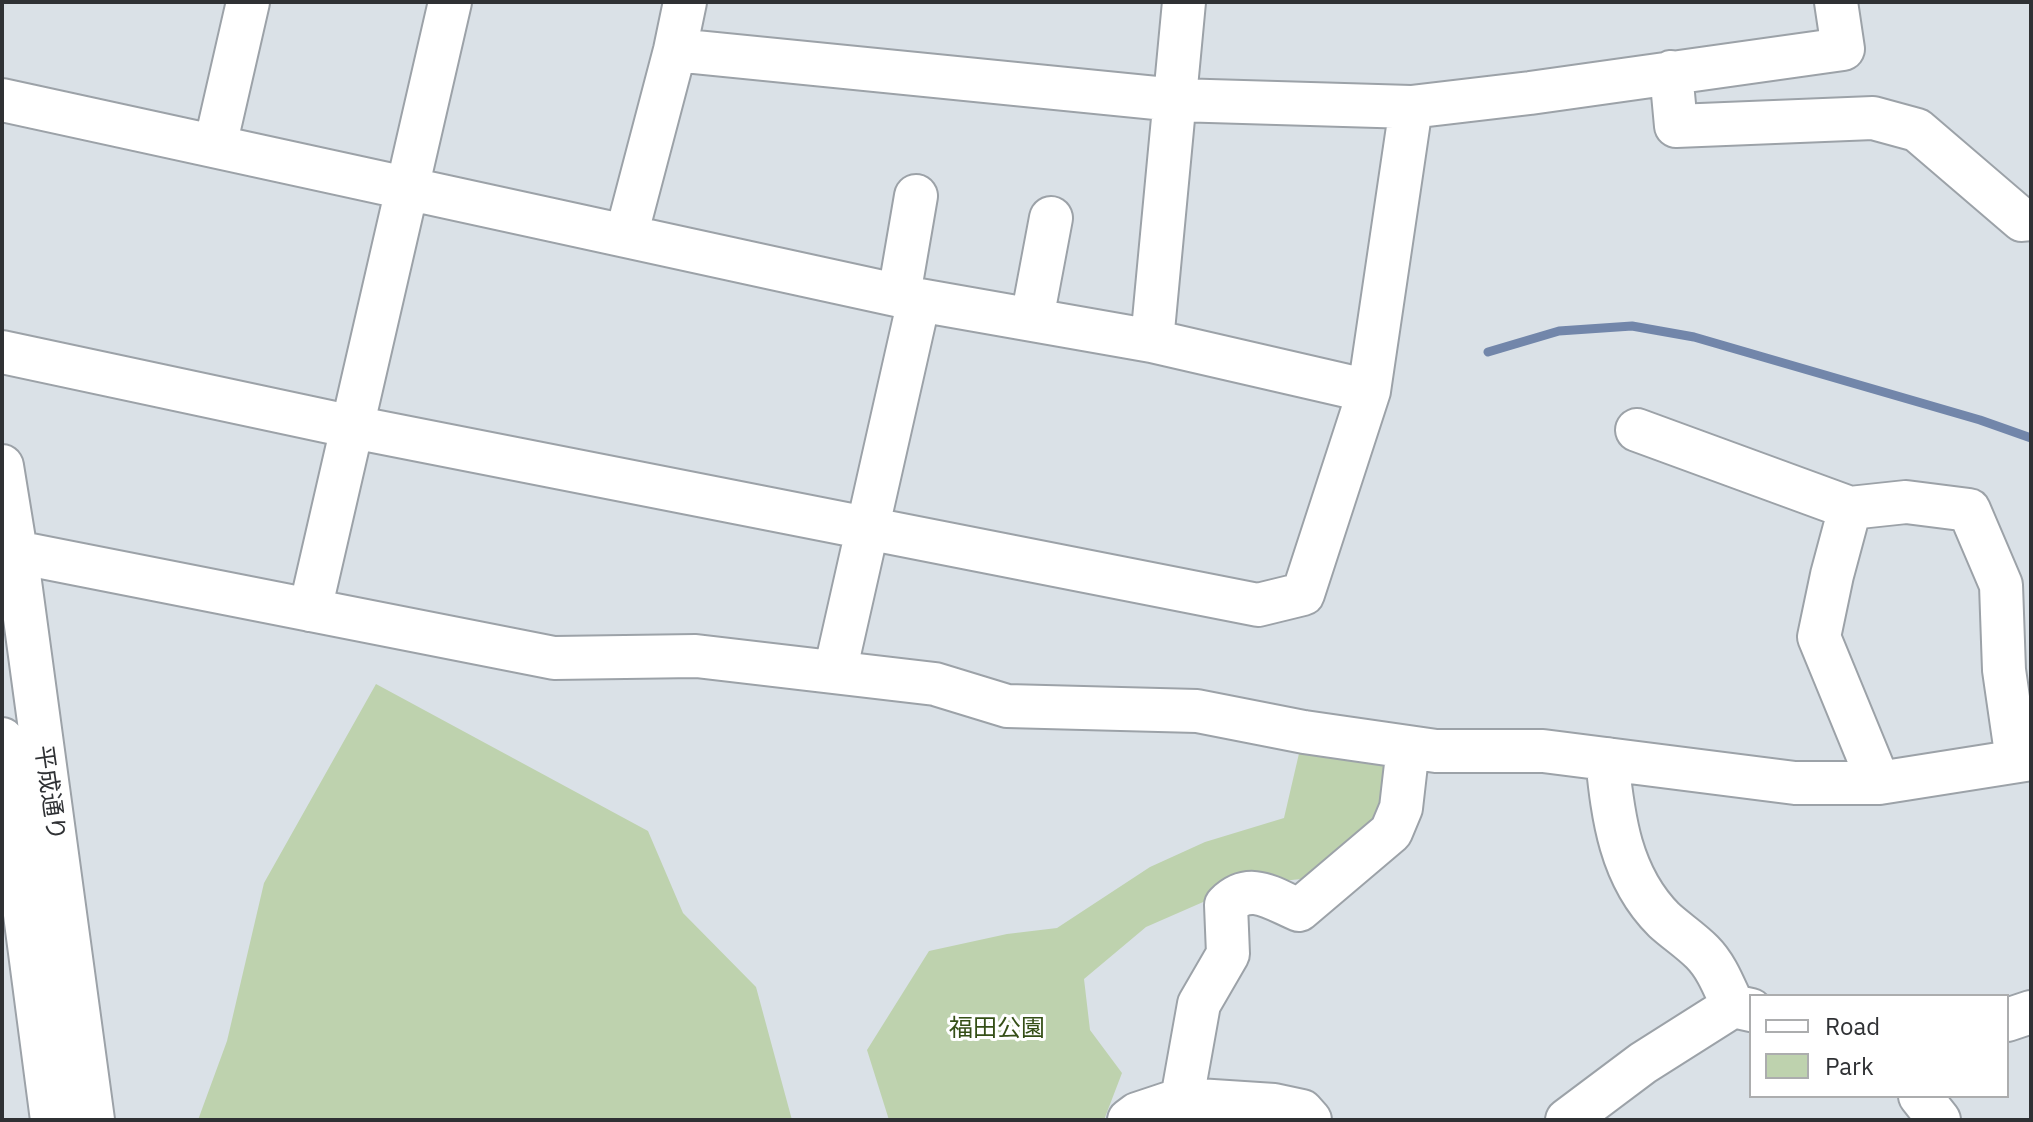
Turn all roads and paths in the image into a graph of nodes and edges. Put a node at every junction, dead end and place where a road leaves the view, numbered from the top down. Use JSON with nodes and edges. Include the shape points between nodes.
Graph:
{"nodes":[{"id":1,"x":248,"y":2,"type":"edge"},
{"id":2,"x":450,"y":2,"type":"edge"},
{"id":3,"x":685,"y":2,"type":"edge"},
{"id":4,"x":1184,"y":2,"type":"edge"},
{"id":5,"x":1836,"y":2,"type":"edge"},
{"id":6,"x":675,"y":50,"type":"junction"},
{"id":7,"x":1671,"y":72,"type":"junction"},
{"id":8,"x":2,"y":100,"type":"edge"},
{"id":9,"x":1176,"y":100,"type":"junction"},
{"id":10,"x":1411,"y":107,"type":"junction"},
{"id":11,"x":215,"y":146,"type":"junction"},
{"id":12,"x":407,"y":188,"type":"junction"},
{"id":13,"x":916,"y":196,"type":"dead end"},
{"id":14,"x":1051,"y":218,"type":"dead end"},
{"id":15,"x":2031,"y":219,"type":"edge"},
{"id":16,"x":626,"y":236,"type":"junction"},
{"id":17,"x":909,"y":297,"type":"junction"},
{"id":18,"x":1032,"y":319,"type":"junction"},
{"id":19,"x":1152,"y":341,"type":"junction"},
{"id":20,"x":2,"y":352,"type":"edge"},
{"id":21,"x":1369,"y":391,"type":"junction"},
{"id":22,"x":353,"y":427,"type":"junction"},
{"id":23,"x":1637,"y":430,"type":"dead end"},
{"id":24,"x":2,"y":466,"type":"edge"},
{"id":25,"x":1850,"y":508,"type":"junction"},
{"id":26,"x":865,"y":528,"type":"junction"},
{"id":27,"x":9,"y":546,"type":"edge"},
{"id":28,"x":310,"y":610,"type":"junction"},
{"id":29,"x":835,"y":672,"type":"junction"},
{"id":30,"x":2,"y":739,"type":"edge"},
{"id":31,"x":1408,"y":747,"type":"junction"},
{"id":32,"x":1607,"y":759,"type":"junction"},
{"id":33,"x":2024,"y":759,"type":"edge"},
{"id":34,"x":1879,"y":783,"type":"junction"},
{"id":35,"x":1742,"y":1008,"type":"edge"},
{"id":36,"x":2031,"y":1012,"type":"edge"},
{"id":37,"x":2009,"y":1019,"type":"edge"},
{"id":38,"x":1922,"y":1098,"type":"edge"},
{"id":39,"x":1200,"y":1106,"type":"edge"},
{"id":40,"x":52,"y":1120,"type":"edge"},
{"id":41,"x":93,"y":1120,"type":"edge"},
{"id":42,"x":1129,"y":1120,"type":"edge"},
{"id":43,"x":1310,"y":1120,"type":"edge"},
{"id":44,"x":1567,"y":1120,"type":"edge"},
{"id":45,"x":1939,"y":1120,"type":"edge"}],
"edges":[{"from":1,"to":11,"type":"street"},
{"from":2,"to":12,"type":"street"},
{"from":3,"to":6,"type":"street"},
{"from":4,"to":9,"type":"street"},
{"from":5,"to":7,"type":"street","via":[[1843,49]]},
{"from":6,"to":9,"type":"street"},
{"from":6,"to":16,"type":"street"},
{"from":7,"to":10,"type":"street"},
{"from":7,"to":15,"type":"street","via":[[1676,126],[1873,118],[1917,130],[2022,220]]},
{"from":8,"to":11,"type":"street"},
{"from":9,"to":10,"type":"street"},
{"from":9,"to":19,"type":"street"},
{"from":10,"to":21,"type":"street"},
{"from":11,"to":12,"type":"street"},
{"from":12,"to":16,"type":"street"},
{"from":12,"to":22,"type":"street"},
{"from":13,"to":17,"type":"street"},
{"from":14,"to":18,"type":"street"},
{"from":16,"to":17,"type":"street"},
{"from":17,"to":18,"type":"street"},
{"from":17,"to":26,"type":"street"},
{"from":18,"to":19,"type":"street"},
{"from":19,"to":21,"type":"street"},
{"from":20,"to":22,"type":"street"},
{"from":21,"to":26,"type":"street","via":[[1303,594],[1258,605]]},
{"from":22,"to":26,"type":"street"},
{"from":22,"to":28,"type":"street"},
{"from":23,"to":25,"type":"street"},
{"from":24,"to":27,"type":"street","name":"平成通り"},
{"from":25,"to":33,"type":"street","via":[[1906,502],[1969,510],[2001,585],[2004,670]]},
{"from":25,"to":34,"type":"street","via":[[1819,637]]},
{"from":26,"to":29,"type":"street"},
{"from":27,"to":28,"type":"street"},
{"from":27,"to":41,"type":"street","name":"平成通り"},
{"from":28,"to":29,"type":"street","via":[[554,658],[696,656]]},
{"from":29,"to":31,"type":"street","via":[[935,684],[1007,706],[1197,711]]},
{"from":30,"to":40,"type":"street","name":"平成通り"},
{"from":31,"to":32,"type":"street","via":[[1543,751]]},
{"from":31,"to":39,"type":"street","via":[[1401,808],[1391,832],[1299,910],[1253,891],[1237,894],[1226,905],[1228,954],[1199,1004]]},
{"from":32,"to":34,"type":"street","via":[[1795,783]]},
{"from":32,"to":35,"type":"street","via":[[1613,819],[1630,873],[1662,918],[1703,953]]},
{"from":33,"to":34,"type":"street"},
{"from":35,"to":44,"type":"street","via":[[1643,1063]]},
{"from":36,"to":37,"type":"street"},
{"from":38,"to":45,"type":"street"},
{"from":39,"to":42,"type":"street","via":[[1137,1114]]},
{"from":39,"to":43,"type":"street","via":[[1274,1105],[1302,1111]]}]}
